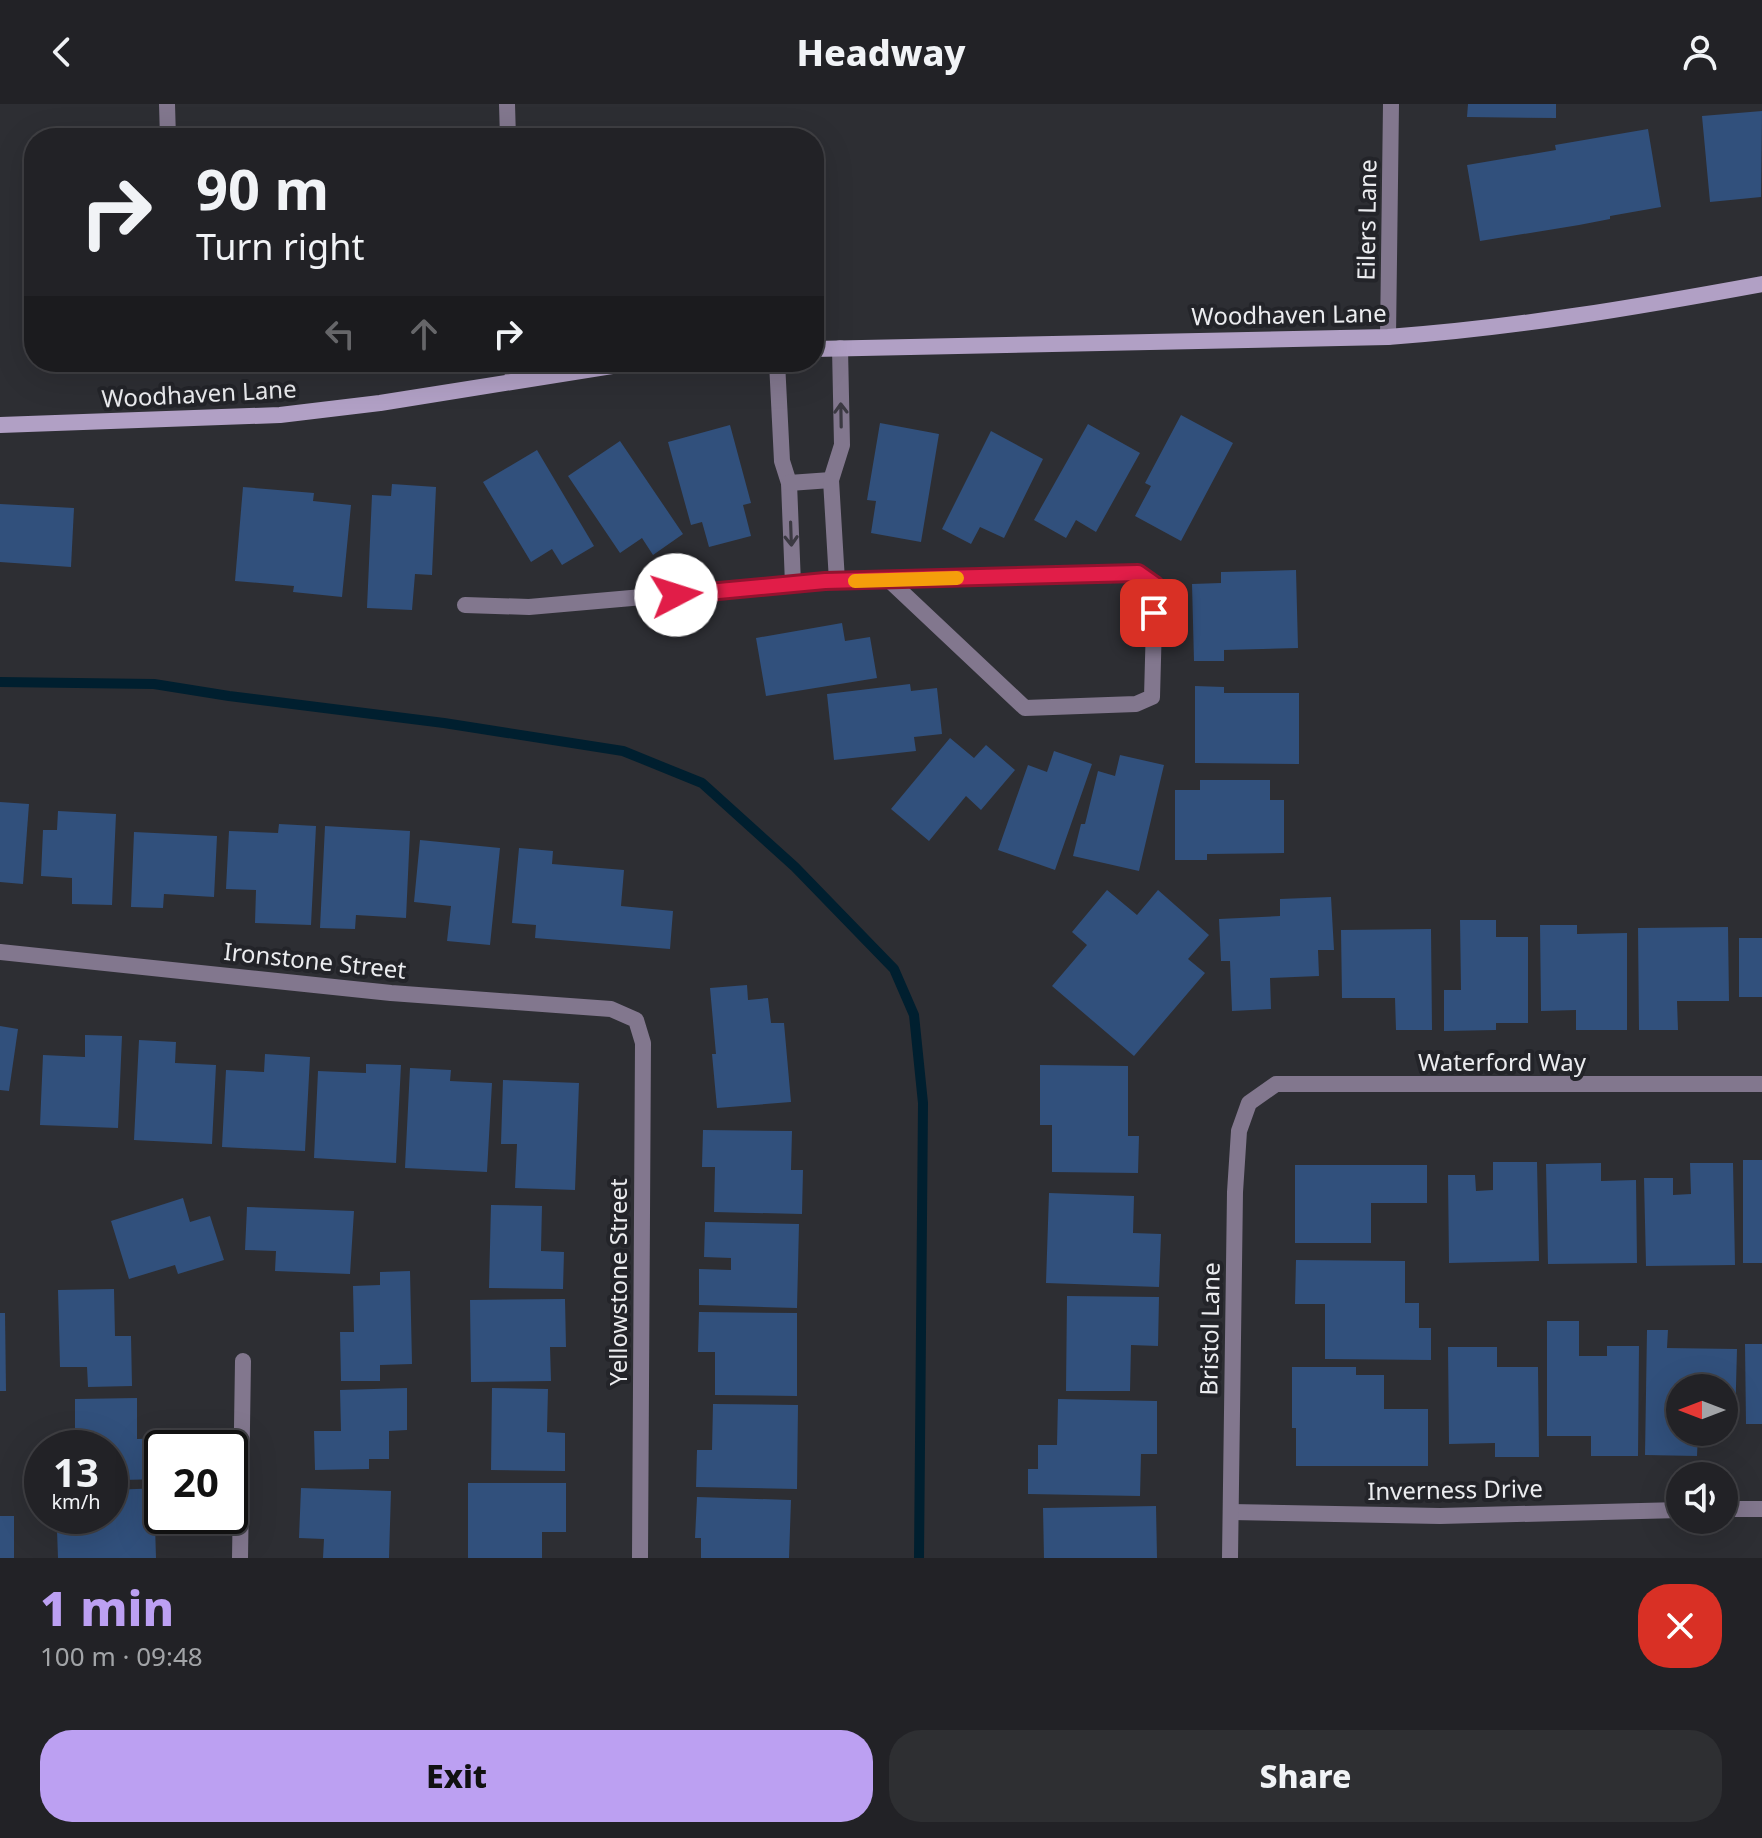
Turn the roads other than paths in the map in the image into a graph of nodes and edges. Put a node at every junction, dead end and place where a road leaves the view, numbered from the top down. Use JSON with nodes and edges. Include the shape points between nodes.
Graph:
{"nodes":[{"id":1,"x":167,"y":104,"type":"edge"},
{"id":2,"x":507,"y":104,"type":"edge"},
{"id":3,"x":1391,"y":104,"type":"edge"},
{"id":4,"x":168,"y":128,"type":"edge"},
{"id":5,"x":508,"y":128,"type":"edge"},
{"id":6,"x":1762,"y":284,"type":"edge"},
{"id":7,"x":1388,"y":337,"type":"junction"},
{"id":8,"x":840,"y":348,"type":"junction"},
{"id":9,"x":824,"y":349,"type":"edge"},
{"id":10,"x":513,"y":372,"type":"edge"},
{"id":11,"x":568,"y":372,"type":"edge"},
{"id":12,"x":778,"y":372,"type":"edge"},
{"id":13,"x":513,"y":380,"type":"junction"},
{"id":14,"x":0,"y":425,"type":"edge"},
{"id":15,"x":831,"y":480,"type":"junction"},
{"id":16,"x":789,"y":483,"type":"junction"},
{"id":17,"x":889,"y":580,"type":"junction"},
{"id":18,"x":837,"y":581,"type":"junction"},
{"id":19,"x":793,"y":584,"type":"junction"},
{"id":20,"x":465,"y":605,"type":"dead end"},
{"id":21,"x":0,"y":952,"type":"edge"},
{"id":22,"x":624,"y":1015,"type":"joint"},
{"id":23,"x":1762,"y":1084,"type":"edge"},
{"id":24,"x":1249,"y":1103,"type":"joint"},
{"id":25,"x":243,"y":1361,"type":"dead end"},
{"id":26,"x":1738,"y":1509,"type":"edge"},
{"id":27,"x":1762,"y":1509,"type":"edge"},
{"id":28,"x":1666,"y":1510,"type":"edge"},
{"id":29,"x":1231,"y":1512,"type":"junction"},
{"id":30,"x":240,"y":1558,"type":"edge"},
{"id":31,"x":640,"y":1558,"type":"edge"},
{"id":32,"x":1230,"y":1558,"type":"edge"}],
"edges":[{"from":1,"to":4,"type":"street"},
{"from":2,"to":5,"type":"street"},
{"from":3,"to":7,"type":"street","name":"Eilers Lane"},
{"from":6,"to":7,"type":"street","name":"Woodhaven Lane","via":[[1572,318]]},
{"from":7,"to":8,"type":"street","name":"Woodhaven Lane"},
{"from":8,"to":9,"type":"street","name":"Woodhaven Lane"},
{"from":15,"to":8,"type":"street","one_way":true,"via":[[842,445]]},
{"from":10,"to":13,"type":"street"},
{"from":11,"to":13,"type":"street","name":"Woodhaven Lane"},
{"from":12,"to":16,"type":"street","via":[[782,461]]},
{"from":13,"to":14,"type":"street","name":"Woodhaven Lane","via":[[280,415]]},
{"from":15,"to":16,"type":"street"},
{"from":15,"to":18,"type":"street"},
{"from":16,"to":19,"type":"street","one_way":true},
{"from":17,"to":17,"type":"street","via":[[1138,573],[1155,585],[1152,697],[1136,704],[1025,708]]},
{"from":17,"to":18,"type":"street"},
{"from":18,"to":19,"type":"street"},
{"from":19,"to":20,"type":"street","via":[[529,607]]},
{"from":21,"to":22,"type":"street","name":"Ironstone Street","via":[[391,993],[611,1009]]},
{"from":22,"to":31,"type":"street","name":"Yellowstone Street","via":[[636,1020],[643,1043]]},
{"from":23,"to":24,"type":"street","name":"Waterford Way","via":[[1276,1084]]},
{"from":24,"to":29,"type":"street","name":"Bristol Lane","via":[[1239,1131],[1235,1192]]},
{"from":25,"to":30,"type":"street"},
{"from":26,"to":27,"type":"street"},
{"from":28,"to":29,"type":"street","name":"Inverness Drive","via":[[1440,1516]]},
{"from":29,"to":32,"type":"street","name":"Bristol Lane"}]}
